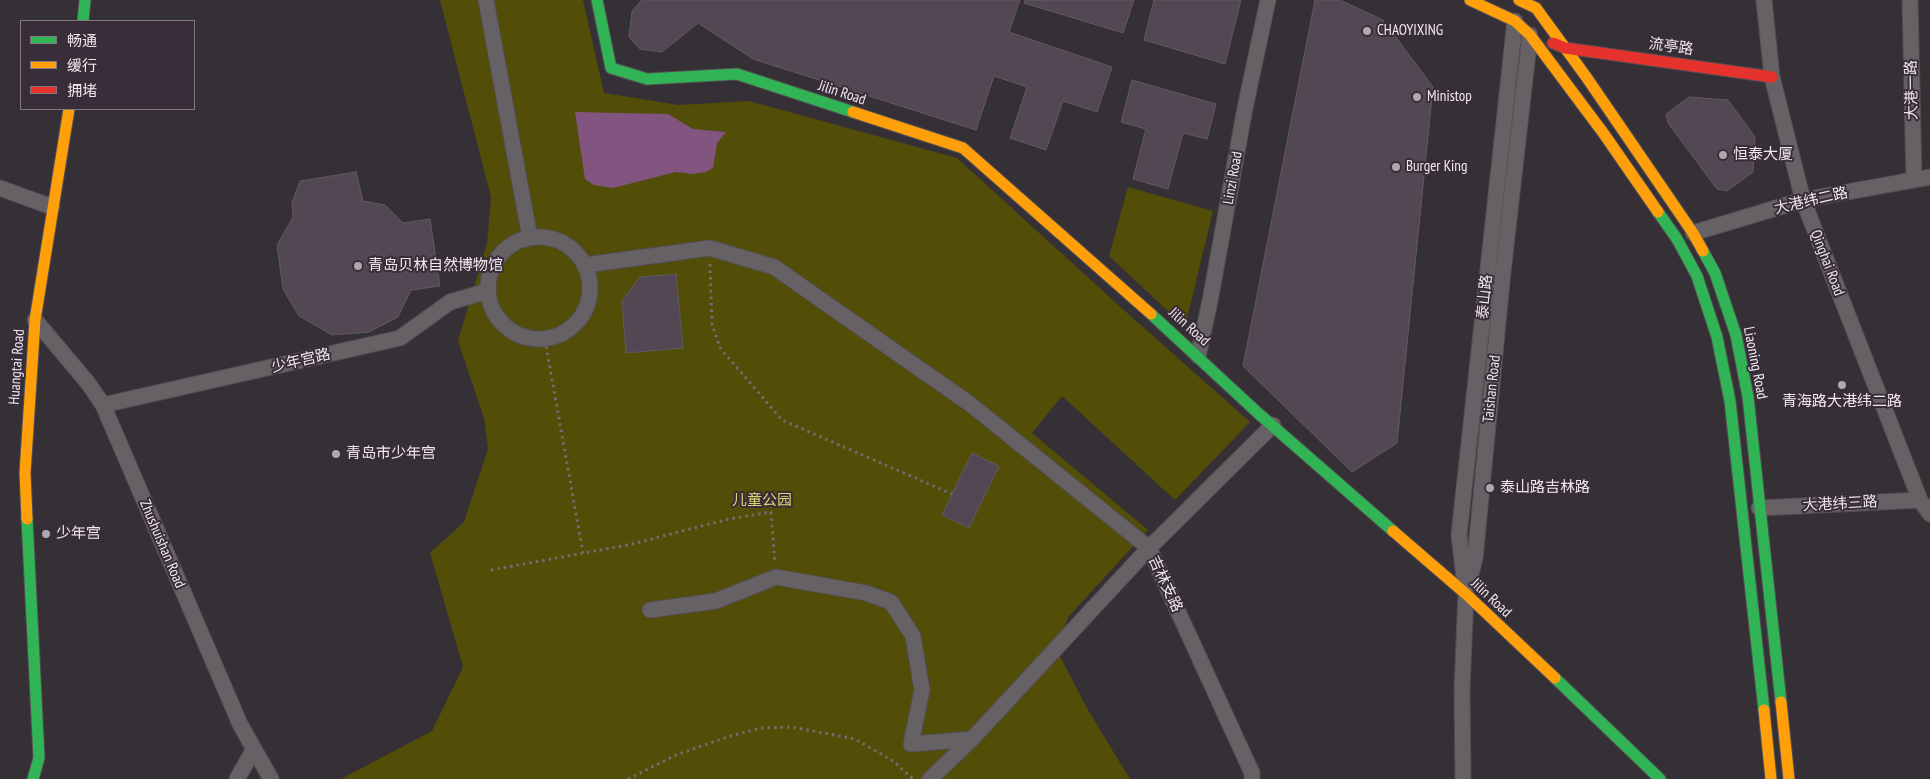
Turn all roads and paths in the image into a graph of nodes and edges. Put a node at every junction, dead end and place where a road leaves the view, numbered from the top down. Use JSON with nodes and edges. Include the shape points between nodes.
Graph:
{"nodes":[{"id":1,"x":86,"y":0,"type":"edge"},
{"id":2,"x":486,"y":0,"type":"edge"},
{"id":3,"x":598,"y":0,"type":"edge"},
{"id":4,"x":1268,"y":0,"type":"edge"},
{"id":5,"x":1470,"y":0,"type":"edge"},
{"id":6,"x":1518,"y":0,"type":"edge"},
{"id":7,"x":1764,"y":0,"type":"edge"},
{"id":8,"x":1910,"y":0,"type":"edge"},
{"id":9,"x":1537,"y":4,"type":"edge"},
{"id":10,"x":83,"y":20,"type":"edge"},
{"id":11,"x":1515,"y":21,"type":"junction"},
{"id":12,"x":1530,"y":35,"type":"junction"},
{"id":13,"x":1565,"y":48,"type":"junction"},
{"id":14,"x":1772,"y":77,"type":"junction"},
{"id":15,"x":69,"y":110,"type":"edge"},
{"id":16,"x":1930,"y":177,"type":"edge"},
{"id":17,"x":1914,"y":180,"type":"junction"},
{"id":18,"x":0,"y":188,"type":"edge"},
{"id":19,"x":1803,"y":200,"type":"junction"},
{"id":20,"x":52,"y":207,"type":"junction"},
{"id":21,"x":1694,"y":233,"type":"junction"},
{"id":22,"x":530,"y":238,"type":"junction"},
{"id":23,"x":710,"y":248,"type":"junction"},
{"id":24,"x":585,"y":265,"type":"junction"},
{"id":25,"x":488,"y":291,"type":"junction"},
{"id":26,"x":35,"y":320,"type":"junction"},
{"id":27,"x":545,"y":340,"type":"junction"},
{"id":28,"x":1198,"y":356,"type":"junction"},
{"id":29,"x":103,"y":405,"type":"junction"},
{"id":30,"x":1273,"y":426,"type":"junction"},
{"id":31,"x":952,"y":494,"type":"dead end"},
{"id":32,"x":1920,"y":500,"type":"junction"},
{"id":33,"x":1760,"y":508,"type":"junction"},
{"id":34,"x":1930,"y":514,"type":"edge"},
{"id":35,"x":1149,"y":548,"type":"junction"},
{"id":36,"x":583,"y":553,"type":"junction"},
{"id":37,"x":491,"y":570,"type":"dead end"},
{"id":38,"x":776,"y":577,"type":"junction"},
{"id":39,"x":1466,"y":594,"type":"junction"},
{"id":40,"x":650,"y":610,"type":"dead end"},
{"id":41,"x":972,"y":739,"type":"junction"},
{"id":42,"x":254,"y":749,"type":"junction"},
{"id":43,"x":33,"y":779,"type":"edge"},
{"id":44,"x":237,"y":779,"type":"edge"},
{"id":45,"x":271,"y":779,"type":"edge"},
{"id":46,"x":628,"y":779,"type":"edge"},
{"id":47,"x":914,"y":779,"type":"edge"},
{"id":48,"x":930,"y":779,"type":"edge"},
{"id":49,"x":1252,"y":779,"type":"edge"},
{"id":50,"x":1463,"y":779,"type":"edge"},
{"id":51,"x":1660,"y":779,"type":"edge"},
{"id":52,"x":1771,"y":779,"type":"edge"},
{"id":53,"x":1789,"y":779,"type":"edge"}],
"edges":[{"from":1,"to":10,"type":"street"},
{"from":2,"to":22,"type":"street"},
{"from":3,"to":28,"type":"street","name":"Jilin Road","via":[[612,68],[647,79],[737,74],[963,148]]},
{"from":4,"to":28,"type":"street","name":"Linzi Road"},
{"from":5,"to":11,"type":"street"},
{"from":6,"to":9,"type":"street"},
{"from":6,"to":11,"type":"street","name":"泰山路"},
{"from":7,"to":14,"type":"street","name":"Qinghai Road"},
{"from":8,"to":17,"type":"street","name":"大港一路"},
{"from":9,"to":12,"type":"street","name":"Taishan Road"},
{"from":9,"to":13,"type":"street","name":"Liaoning Road"},
{"from":11,"to":12,"type":"street"},
{"from":11,"to":39,"type":"street","name":"泰山路","via":[[1459,535]]},
{"from":12,"to":13,"type":"street","name":"流亭路"},
{"from":12,"to":39,"type":"street","name":"Taishan Road","via":[[1475,558]]},
{"from":12,"to":52,"type":"street","via":[[1678,239],[1697,276],[1717,337],[1730,401]]},
{"from":13,"to":14,"type":"street","name":"流亭路"},
{"from":13,"to":21,"type":"street","name":"Liaoning Road"},
{"from":14,"to":19,"type":"street","name":"Qinghai Road"},
{"from":15,"to":20,"type":"street","name":"Huangtai Road"},
{"from":16,"to":17,"type":"street","name":"大港纬二路"},
{"from":17,"to":19,"type":"street","name":"大港纬二路"},
{"from":18,"to":20,"type":"street"},
{"from":19,"to":21,"type":"street","name":"大港纬二路"},
{"from":19,"to":32,"type":"street","name":"Qinghai Road"},
{"from":20,"to":26,"type":"street","name":"Huangtai Road"},
{"from":21,"to":33,"type":"street","name":"Liaoning Road","via":[[1715,273],[1736,335],[1748,397]]},
{"from":22,"to":24,"type":"street","via":[[546,237],[562,242],[576,252]]},
{"from":22,"to":25,"type":"street","via":[[516,242],[495,262]]},
{"from":23,"to":24,"type":"street"},
{"from":23,"to":31,"type":"path","via":[[712,324],[720,348],[782,420]]},
{"from":23,"to":35,"type":"street","via":[[774,267],[970,404]]},
{"from":24,"to":27,"type":"street","via":[[590,281],[590,298],[584,313],[560,336]]},
{"from":25,"to":27,"type":"street","via":[[500,322],[528,339]]},
{"from":25,"to":29,"type":"street","name":"少年宫路","via":[[450,302],[400,338]]},
{"from":26,"to":29,"type":"street","name":"Zhushuishan Road"},
{"from":26,"to":43,"type":"street","name":"Huangtai Road","via":[[25,473],[39,758]]},
{"from":27,"to":36,"type":"path"},
{"from":28,"to":30,"type":"street","name":"Jilin Road"},
{"from":29,"to":42,"type":"street","name":"Zhushuishan Road","via":[[240,724]]},
{"from":30,"to":35,"type":"street","name":"吉林支路"},
{"from":30,"to":39,"type":"street","name":"Jilin Road"},
{"from":32,"to":33,"type":"street","name":"大港纬三路"},
{"from":32,"to":34,"type":"street","name":"Qinghai Road"},
{"from":33,"to":53,"type":"street","name":"Liaoning Road"},
{"from":35,"to":41,"type":"street"},
{"from":35,"to":49,"type":"street","name":"吉林支路"},
{"from":36,"to":37,"type":"path"},
{"from":36,"to":38,"type":"path","via":[[771,512]]},
{"from":38,"to":40,"type":"street","via":[[716,601]]},
{"from":38,"to":41,"type":"street","via":[[866,592],[891,602],[912,636],[922,690],[911,744]]},
{"from":39,"to":50,"type":"street","name":"Taishan Road"},
{"from":39,"to":51,"type":"street","name":"Jilin Road"},
{"from":41,"to":48,"type":"street"},
{"from":42,"to":44,"type":"street"},
{"from":42,"to":45,"type":"street","name":"Zhushuishan Road"},
{"from":46,"to":47,"type":"path","via":[[676,755],[730,736],[762,728],[792,727],[855,739],[893,761]]}]}
